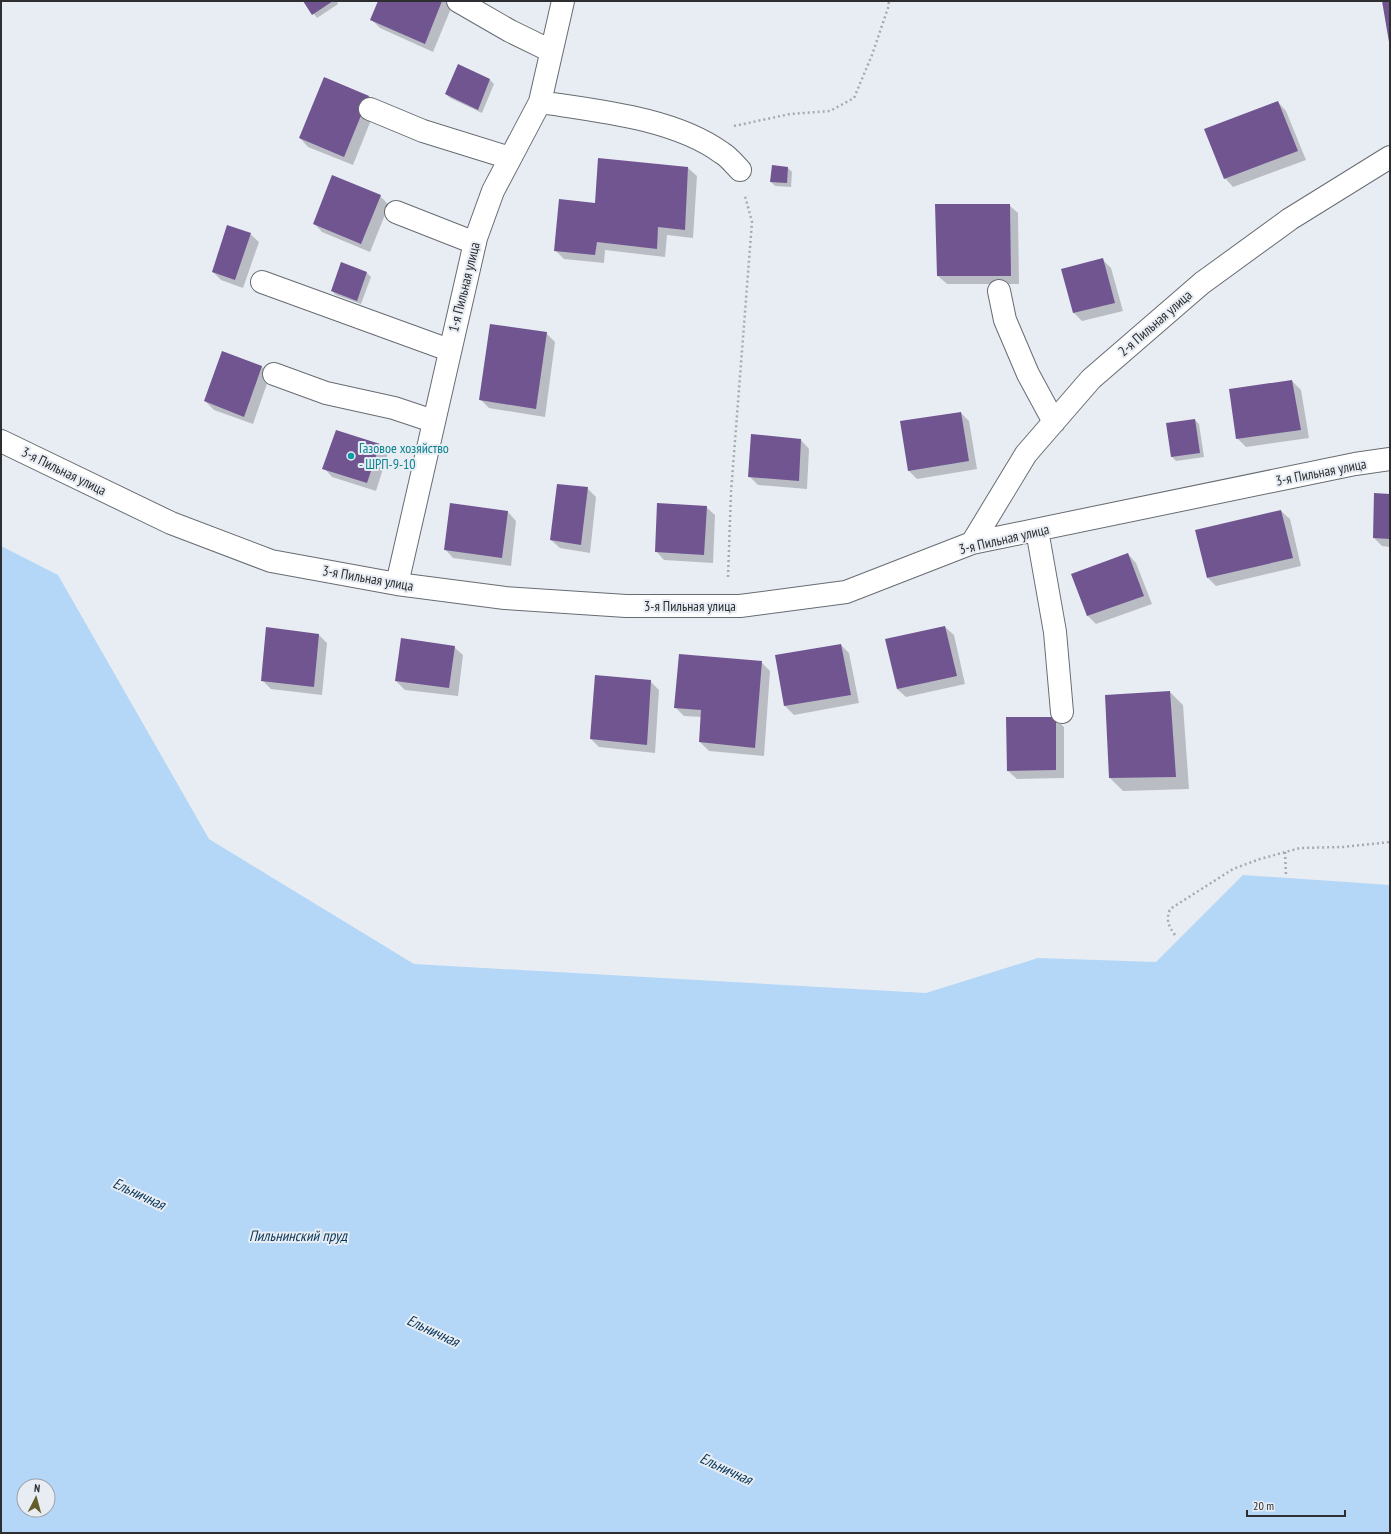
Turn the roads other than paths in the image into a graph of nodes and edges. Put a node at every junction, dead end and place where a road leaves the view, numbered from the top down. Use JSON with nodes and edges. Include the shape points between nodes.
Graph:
{"nodes":[{"id":1,"x":458,"y":1,"type":"edge"},
{"id":2,"x":563,"y":1,"type":"edge"},
{"id":3,"x":551,"y":51,"type":"junction"},
{"id":4,"x":540,"y":102,"type":"junction"},
{"id":5,"x":370,"y":109,"type":"dead end"},
{"id":6,"x":1390,"y":157,"type":"edge"},
{"id":7,"x":510,"y":158,"type":"junction"},
{"id":8,"x":740,"y":170,"type":"road end"},
{"id":9,"x":396,"y":212,"type":"dead end"},
{"id":10,"x":475,"y":243,"type":"junction"},
{"id":11,"x":262,"y":282,"type":"dead end"},
{"id":12,"x":1000,"y":291,"type":"dead end"},
{"id":13,"x":449,"y":350,"type":"junction"},
{"id":14,"x":274,"y":374,"type":"dead end"},
{"id":15,"x":433,"y":421,"type":"junction"},
{"id":16,"x":1054,"y":422,"type":"junction"},
{"id":17,"x":1,"y":441,"type":"edge"},
{"id":18,"x":1390,"y":459,"type":"edge"},
{"id":19,"x":1037,"y":530,"type":"junction"},
{"id":20,"x":972,"y":544,"type":"junction"},
{"id":21,"x":396,"y":584,"type":"junction"},
{"id":22,"x":1062,"y":712,"type":"dead end"}],
"edges":[{"from":1,"to":3,"type":"street"},
{"from":2,"to":3,"type":"street","name":"1-я Пильная улица"},
{"from":3,"to":4,"type":"street","name":"1-я Пильная улица"},
{"from":4,"to":7,"type":"street","name":"1-я Пильная улица"},
{"from":4,"to":8,"type":"street","via":[[657,123],[687,133],[723,153]]},
{"from":5,"to":7,"type":"street","via":[[423,131]]},
{"from":6,"to":16,"type":"street","name":"2-я Пильная улица","via":[[1290,218],[1202,283],[1091,379]]},
{"from":7,"to":10,"type":"street","name":"1-я Пильная улица","via":[[493,191]]},
{"from":9,"to":10,"type":"street"},
{"from":10,"to":13,"type":"street","name":"1-я Пильная улица"},
{"from":11,"to":13,"type":"street"},
{"from":12,"to":16,"type":"street","via":[[1005,320],[1028,374]]},
{"from":13,"to":15,"type":"street","name":"1-я Пильная улица"},
{"from":14,"to":15,"type":"street","via":[[326,393],[394,408]]},
{"from":15,"to":21,"type":"street","name":"1-я Пильная улица"},
{"from":16,"to":20,"type":"street","name":"2-я Пильная улица","via":[[1026,454]]},
{"from":17,"to":21,"type":"street","name":"3-я Пильная улица","via":[[171,523],[272,561]]},
{"from":18,"to":19,"type":"street","name":"3-я Пильная улица"},
{"from":19,"to":20,"type":"street","name":"3-я Пильная улица"},
{"from":19,"to":22,"type":"street","via":[[1055,632]]},
{"from":20,"to":21,"type":"street","name":"3-я Пильная улица","via":[[846,592],[728,606],[611,605],[505,598]]}]}
